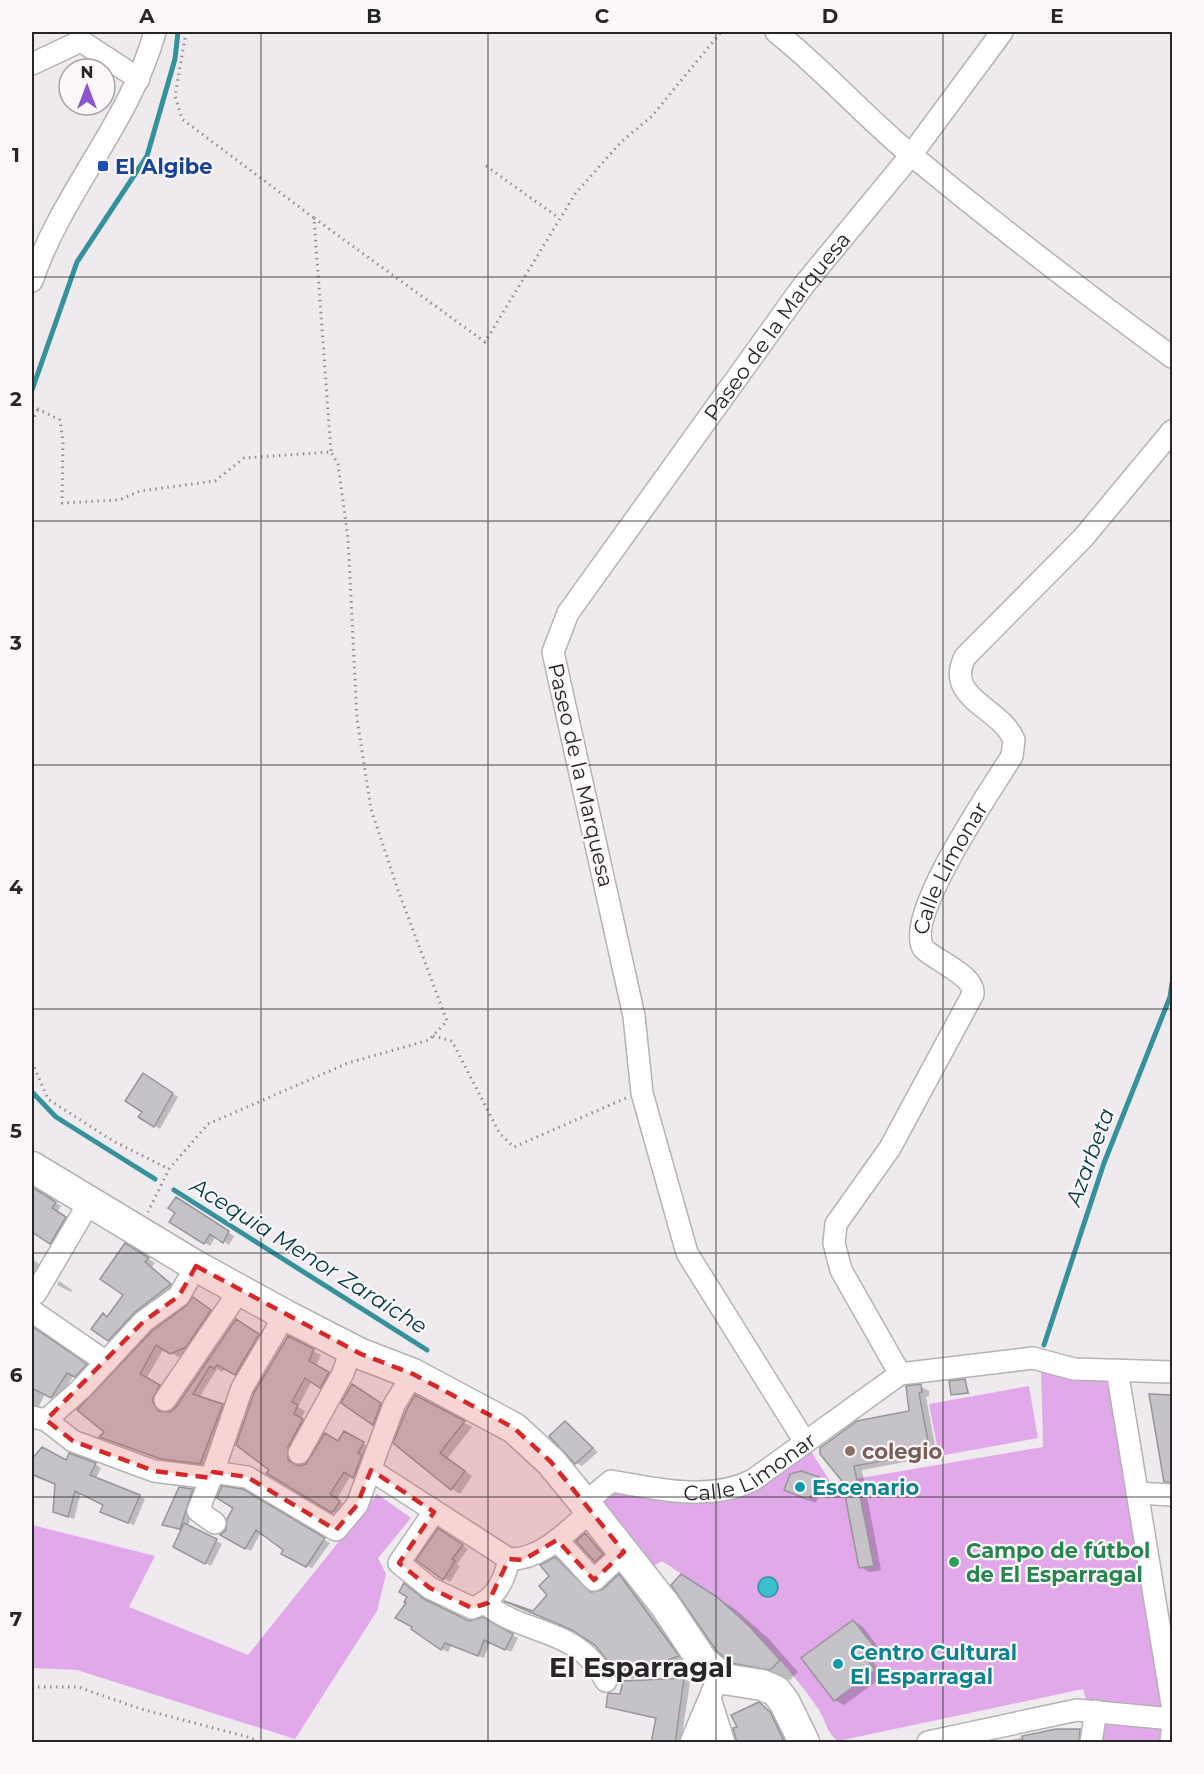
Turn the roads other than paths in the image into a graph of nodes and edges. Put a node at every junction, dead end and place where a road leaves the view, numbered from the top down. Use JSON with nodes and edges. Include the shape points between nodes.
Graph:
{"nodes":[{"id":1,"x":155,"y":32,"type":"edge"},
{"id":2,"x":776,"y":32,"type":"edge"},
{"id":3,"x":1002,"y":32,"type":"edge"},
{"id":4,"x":32,"y":64,"type":"edge"},
{"id":5,"x":139,"y":79,"type":"junction"},
{"id":6,"x":911,"y":155,"type":"junction"},
{"id":7,"x":32,"y":281,"type":"edge"},
{"id":8,"x":1173,"y":357,"type":"edge"},
{"id":9,"x":1173,"y":431,"type":"edge"},
{"id":10,"x":32,"y":1167,"type":"edge"},
{"id":11,"x":90,"y":1201,"type":"junction"},
{"id":12,"x":196,"y":1266,"type":"junction"},
{"id":13,"x":240,"y":1290,"type":"junction"},
{"id":14,"x":32,"y":1293,"type":"edge"},
{"id":15,"x":32,"y":1311,"type":"edge"},
{"id":16,"x":285,"y":1315,"type":"junction"},
{"id":17,"x":351,"y":1350,"type":"junction"},
{"id":18,"x":106,"y":1362,"type":"junction"},
{"id":19,"x":1118,"y":1370,"type":"junction"},
{"id":20,"x":1173,"y":1372,"type":"edge"},
{"id":21,"x":413,"y":1374,"type":"junction"},
{"id":22,"x":900,"y":1374,"type":"junction"},
{"id":23,"x":165,"y":1400,"type":"dead end"},
{"id":24,"x":39,"y":1418,"type":"edge"},
{"id":25,"x":805,"y":1442,"type":"junction"},
{"id":26,"x":299,"y":1453,"type":"dead end"},
{"id":27,"x":371,"y":1470,"type":"junction"},
{"id":28,"x":212,"y":1475,"type":"junction"},
{"id":29,"x":1137,"y":1493,"type":"junction"},
{"id":30,"x":1173,"y":1495,"type":"edge"},
{"id":31,"x":588,"y":1507,"type":"junction"},
{"id":32,"x":434,"y":1512,"type":"junction"},
{"id":33,"x":215,"y":1523,"type":"dead end"},
{"id":34,"x":557,"y":1540,"type":"junction"},
{"id":35,"x":624,"y":1552,"type":"junction"},
{"id":36,"x":508,"y":1559,"type":"junction"},
{"id":37,"x":486,"y":1604,"type":"junction"},
{"id":38,"x":1165,"y":1610,"type":"edge"},
{"id":39,"x":606,"y":1681,"type":"dead end"},
{"id":40,"x":712,"y":1694,"type":"junction"},
{"id":41,"x":1173,"y":1704,"type":"edge"},
{"id":42,"x":1096,"y":1711,"type":"junction"},
{"id":43,"x":1173,"y":1719,"type":"edge"},
{"id":44,"x":1173,"y":1732,"type":"edge"},
{"id":45,"x":691,"y":1743,"type":"edge"},
{"id":46,"x":715,"y":1743,"type":"edge"},
{"id":47,"x":727,"y":1743,"type":"edge"},
{"id":48,"x":804,"y":1743,"type":"edge"},
{"id":49,"x":928,"y":1743,"type":"edge"},
{"id":50,"x":1091,"y":1743,"type":"edge"},
{"id":51,"x":1170,"y":1743,"type":"edge"}],
"edges":[{"from":1,"to":5,"type":"street"},
{"from":2,"to":6,"type":"street"},
{"from":3,"to":6,"type":"street","name":"Paseo de la Marquesa"},
{"from":4,"to":5,"type":"street","via":[[81,41]]},
{"from":5,"to":7,"type":"street","via":[[56,224]]},
{"from":6,"to":8,"type":"street"},
{"from":6,"to":25,"type":"street","name":"Paseo de la Marquesa","via":[[803,286],[568,613],[554,652],[634,1016],[642,1093],[687,1253]]},
{"from":9,"to":22,"type":"street","name":"Calle Limonar","via":[[1083,538],[960,665],[958,677],[963,688],[1006,727],[1014,740],[1012,756],[933,890],[920,943],[974,989],[890,1148],[834,1232],[841,1270]]},
{"from":10,"to":11,"type":"main road"},
{"from":11,"to":12,"type":"main road"},
{"from":11,"to":14,"type":"street","via":[[36,1293]]},
{"from":12,"to":13,"type":"main road"},
{"from":12,"to":18,"type":"street","via":[[179,1296],[144,1321]]},
{"from":13,"to":16,"type":"main road"},
{"from":13,"to":23,"type":"street"},
{"from":15,"to":18,"type":"street"},
{"from":16,"to":17,"type":"main road"},
{"from":16,"to":28,"type":"street","via":[[242,1388]]},
{"from":17,"to":21,"type":"main road"},
{"from":17,"to":26,"type":"street","via":[[343,1373]]},
{"from":18,"to":24,"type":"street","via":[[81,1389]]},
{"from":19,"to":20,"type":"street","name":"Calle Limonar"},
{"from":19,"to":22,"type":"street","name":"Calle Limonar","via":[[1066,1368],[1039,1358]]},
{"from":19,"to":29,"type":"street"},
{"from":21,"to":27,"type":"street","via":[[394,1405]]},
{"from":21,"to":31,"type":"main road","via":[[514,1428],[551,1462]]},
{"from":22,"to":25,"type":"street","name":"Calle Limonar"},
{"from":24,"to":28,"type":"street","via":[[73,1441],[154,1471]]},
{"from":25,"to":31,"type":"street","name":"Calle Limonar","via":[[753,1480],[729,1490],[684,1491],[611,1481]]},
{"from":27,"to":28,"type":"street","via":[[357,1505],[336,1530],[247,1477]]},
{"from":27,"to":32,"type":"street"},
{"from":28,"to":33,"type":"street","via":[[198,1511]]},
{"from":29,"to":30,"type":"street"},
{"from":29,"to":38,"type":"street"},
{"from":31,"to":34,"type":"street","name":"Calle Limonar"},
{"from":31,"to":35,"type":"main road"},
{"from":32,"to":36,"type":"street"},
{"from":32,"to":37,"type":"street","via":[[399,1563],[430,1588],[471,1608]]},
{"from":34,"to":35,"type":"street","via":[[594,1580]]},
{"from":34,"to":36,"type":"street","name":"Calle Limonar","via":[[523,1560]]},
{"from":35,"to":40,"type":"main road","via":[[696,1654]]},
{"from":36,"to":37,"type":"street","via":[[506,1574]]},
{"from":37,"to":39,"type":"street","via":[[496,1612],[556,1634],[597,1665]]},
{"from":38,"to":41,"type":"street"},
{"from":40,"to":45,"type":"street"},
{"from":40,"to":46,"type":"street"},
{"from":40,"to":47,"type":"street"},
{"from":40,"to":48,"type":"main road","via":[[729,1681],[776,1691]]},
{"from":42,"to":43,"type":"street"},
{"from":42,"to":49,"type":"street","via":[[1077,1710]]},
{"from":42,"to":50,"type":"street"},
{"from":44,"to":51,"type":"street"}]}
